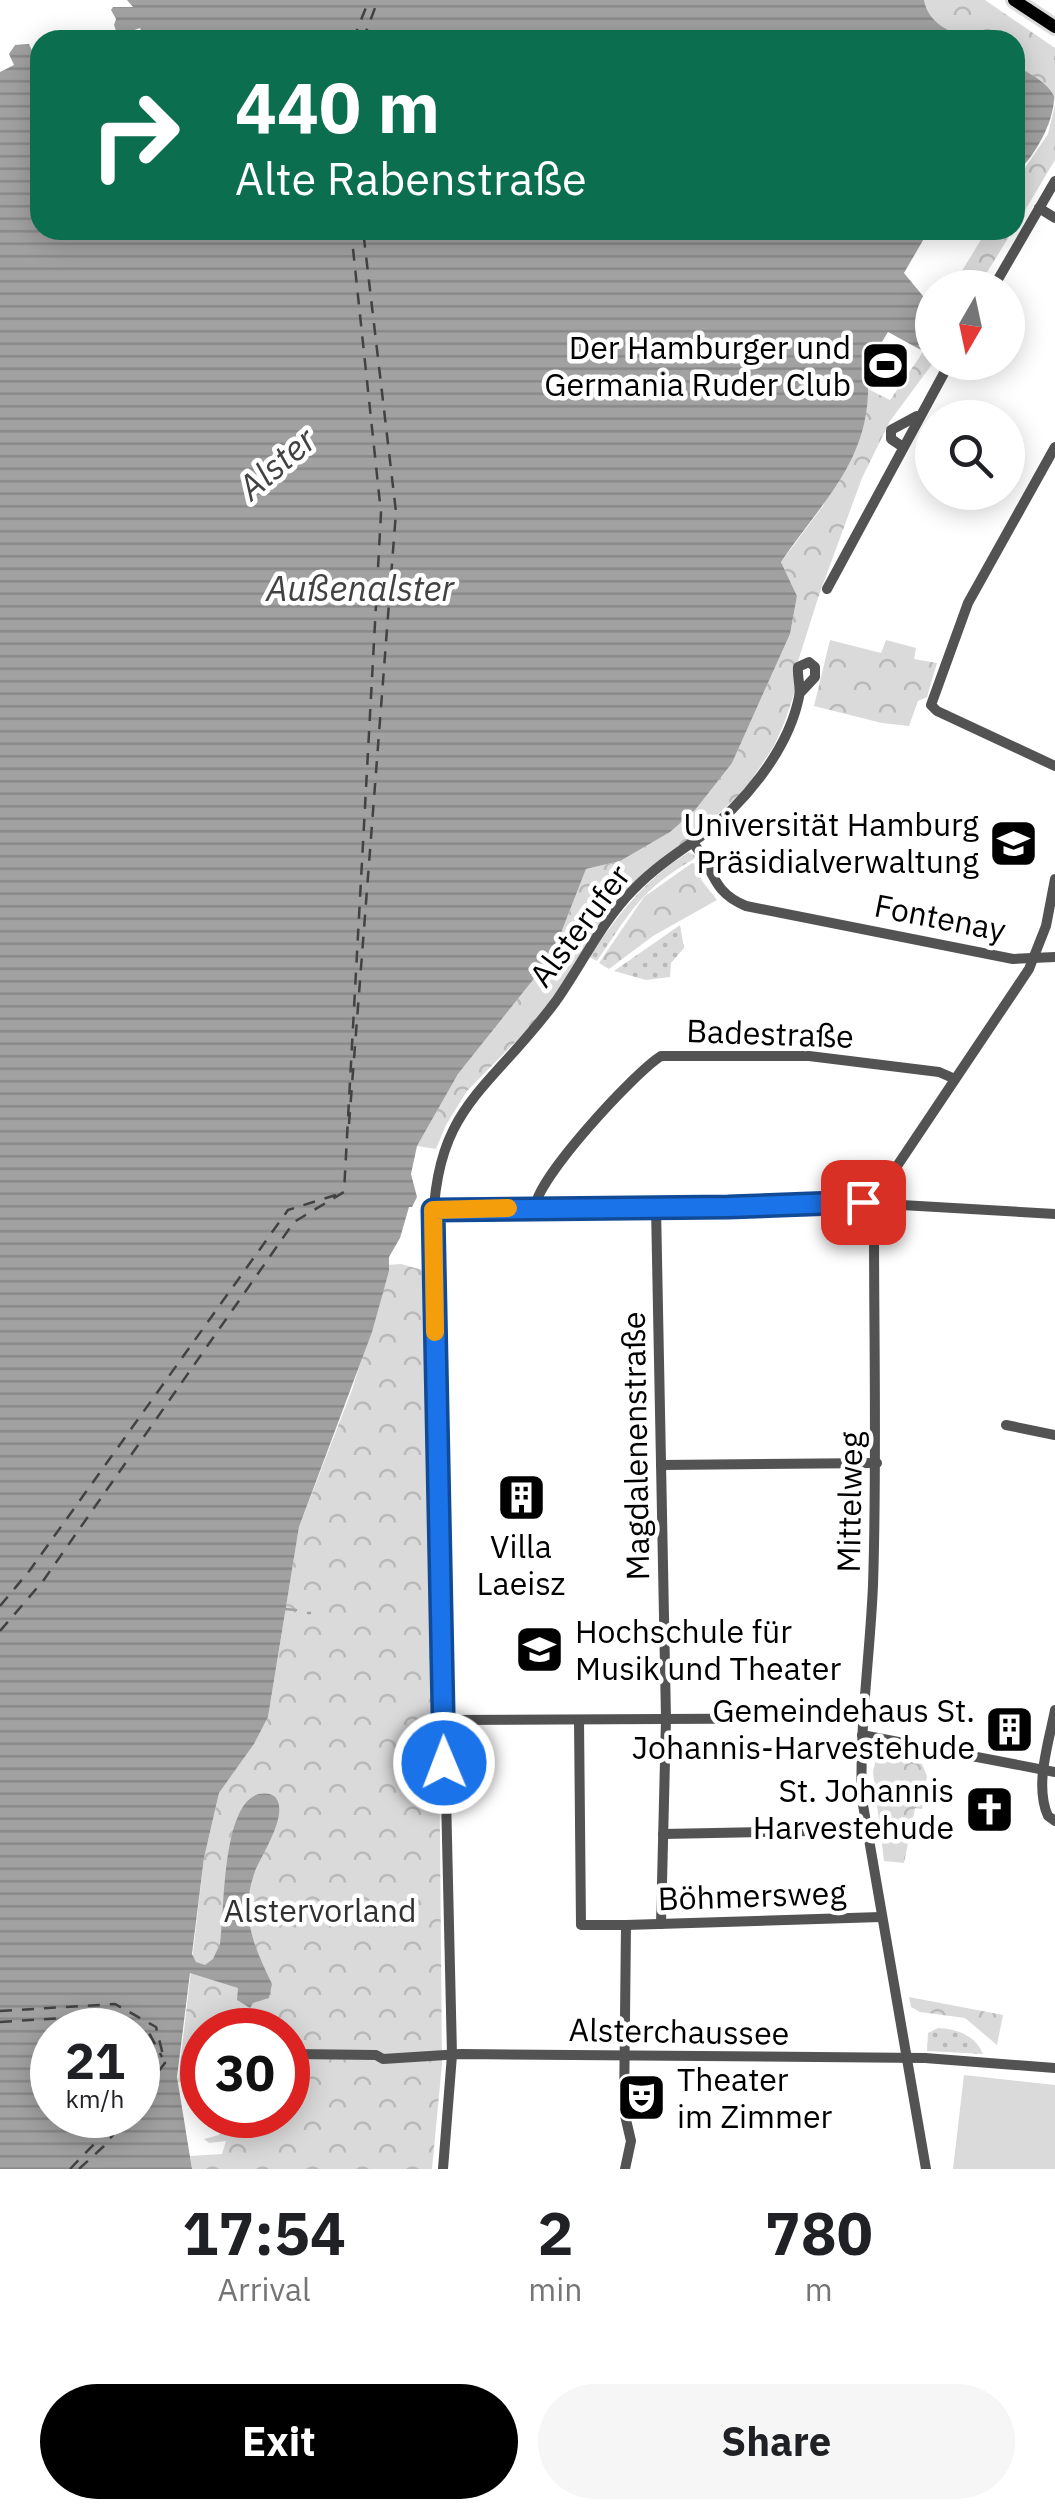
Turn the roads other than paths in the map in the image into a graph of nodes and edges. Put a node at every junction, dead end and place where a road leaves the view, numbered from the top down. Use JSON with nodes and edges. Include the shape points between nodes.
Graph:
{"nodes":[{"id":1,"x":1014,"y":0,"type":"edge"},
{"id":2,"x":1055,"y":26,"type":"edge"},
{"id":3,"x":1055,"y":181,"type":"edge"},
{"id":4,"x":1038,"y":208,"type":"junction"},
{"id":5,"x":1055,"y":218,"type":"edge"},
{"id":6,"x":1025,"y":231,"type":"edge"},
{"id":7,"x":1020,"y":240,"type":"edge"},
{"id":8,"x":1003,"y":270,"type":"edge"},
{"id":9,"x":915,"y":416,"type":"edge"},
{"id":10,"x":915,"y":427,"type":"edge"},
{"id":11,"x":904,"y":447,"type":"junction"},
{"id":12,"x":1055,"y":447,"type":"edge"},
{"id":13,"x":828,"y":589,"type":"dead end"},
{"id":14,"x":800,"y":694,"type":"dead end"},
{"id":15,"x":1055,"y":766,"type":"edge"},
{"id":16,"x":692,"y":842,"type":"junction"},
{"id":17,"x":1055,"y":879,"type":"edge"},
{"id":18,"x":1052,"y":909,"type":"edge"},
{"id":19,"x":1055,"y":958,"type":"edge"},
{"id":20,"x":1033,"y":960,"type":"junction"},
{"id":21,"x":954,"y":1079,"type":"junction"},
{"id":22,"x":879,"y":1204,"type":"junction"},
{"id":23,"x":656,"y":1207,"type":"junction"},
{"id":24,"x":535,"y":1208,"type":"junction"},
{"id":25,"x":433,"y":1210,"type":"junction"},
{"id":26,"x":1055,"y":1214,"type":"edge"},
{"id":27,"x":1006,"y":1425,"type":"dead end"},
{"id":28,"x":1055,"y":1435,"type":"edge"},
{"id":29,"x":876,"y":1463,"type":"junction"},
{"id":30,"x":662,"y":1465,"type":"junction"},
{"id":31,"x":1055,"y":1710,"type":"edge"},
{"id":32,"x":862,"y":1718,"type":"junction"},
{"id":33,"x":666,"y":1719,"type":"junction"},
{"id":34,"x":443,"y":1720,"type":"junction"},
{"id":35,"x":579,"y":1720,"type":"junction"},
{"id":36,"x":862,"y":1734,"type":"junction"},
{"id":37,"x":1049,"y":1771,"type":"edge"},
{"id":38,"x":1055,"y":1821,"type":"edge"},
{"id":39,"x":865,"y":1830,"type":"junction"},
{"id":40,"x":663,"y":1834,"type":"junction"},
{"id":41,"x":881,"y":1917,"type":"junction"},
{"id":42,"x":661,"y":1924,"type":"junction"},
{"id":43,"x":626,"y":1925,"type":"junction"},
{"id":44,"x":310,"y":2054,"type":"edge"},
{"id":45,"x":452,"y":2055,"type":"junction"},
{"id":46,"x":625,"y":2057,"type":"junction"},
{"id":47,"x":906,"y":2060,"type":"junction"},
{"id":48,"x":1055,"y":2068,"type":"edge"},
{"id":49,"x":443,"y":2169,"type":"edge"},
{"id":50,"x":625,"y":2169,"type":"edge"},
{"id":51,"x":926,"y":2169,"type":"edge"}],
"edges":[{"from":1,"to":2,"type":"main road"},
{"from":3,"to":4,"type":"street"},
{"from":4,"to":5,"type":"street"},
{"from":4,"to":6,"type":"street"},
{"from":7,"to":8,"type":"street"},
{"from":9,"to":11,"type":"street","via":[[891,430],[891,439]]},
{"from":10,"to":11,"type":"street"},
{"from":11,"to":13,"type":"street"},
{"from":12,"to":15,"type":"street","via":[[968,602],[931,705]]},
{"from":14,"to":16,"type":"street","name":"Alsterufer","via":[[760,775]]},
{"from":16,"to":20,"type":"street","name":"Fontenay","via":[[718,887],[746,906]]},
{"from":16,"to":25,"type":"street","name":"Alsterufer","via":[[624,900],[546,1014],[468,1102],[443,1150]]},
{"from":17,"to":18,"type":"street","name":"Mittelweg"},
{"from":18,"to":20,"type":"street","name":"Mittelweg"},
{"from":19,"to":20,"type":"street","name":"Fontenay"},
{"from":20,"to":21,"type":"street","name":"Mittelweg"},
{"from":21,"to":22,"type":"street","name":"Mittelweg"},
{"from":21,"to":24,"type":"street","name":"Badestraße","via":[[810,1056],[656,1058],[599,1115],[540,1190]]},
{"from":22,"to":23,"type":"street"},
{"from":22,"to":26,"type":"street"},
{"from":22,"to":29,"type":"street","name":"Mittelweg"},
{"from":23,"to":24,"type":"street"},
{"from":23,"to":30,"type":"street","name":"Magdalenenstraße"},
{"from":24,"to":25,"type":"street"},
{"from":25,"to":34,"type":"street","name":"Alsterufer"},
{"from":27,"to":28,"type":"street"},
{"from":29,"to":30,"type":"street"},
{"from":29,"to":32,"type":"street","name":"Mittelweg"},
{"from":30,"to":33,"type":"street","name":"Magdalenenstraße"},
{"from":31,"to":37,"type":"street"},
{"from":32,"to":33,"type":"street"},
{"from":32,"to":36,"type":"street","name":"Mittelweg"},
{"from":33,"to":35,"type":"street"},
{"from":33,"to":40,"type":"street","name":"Magdalenenstraße"},
{"from":34,"to":35,"type":"street"},
{"from":34,"to":45,"type":"street","name":"Alsterufer"},
{"from":35,"to":43,"type":"street","name":"Böhmersweg","via":[[581,1925]]},
{"from":36,"to":37,"type":"street"},
{"from":36,"to":39,"type":"street","name":"Mittelweg"},
{"from":37,"to":38,"type":"street","via":[[1044,1808]]},
{"from":39,"to":40,"type":"street"},
{"from":39,"to":41,"type":"street","name":"Mittelweg"},
{"from":40,"to":42,"type":"street","name":"Magdalenenstraße"},
{"from":41,"to":42,"type":"street","name":"Böhmersweg"},
{"from":41,"to":47,"type":"street","name":"Mittelweg"},
{"from":42,"to":43,"type":"street","name":"Böhmersweg"},
{"from":43,"to":46,"type":"street"},
{"from":44,"to":45,"type":"street","name":"Alsterchaussee"},
{"from":45,"to":46,"type":"street","name":"Alsterchaussee"},
{"from":45,"to":49,"type":"street","name":"Alsterufer"},
{"from":46,"to":47,"type":"street","name":"Alsterchaussee"},
{"from":46,"to":50,"type":"street","via":[[631,2142]]},
{"from":47,"to":48,"type":"street","name":"Alsterchaussee"},
{"from":47,"to":51,"type":"street","name":"Mittelweg"}]}
